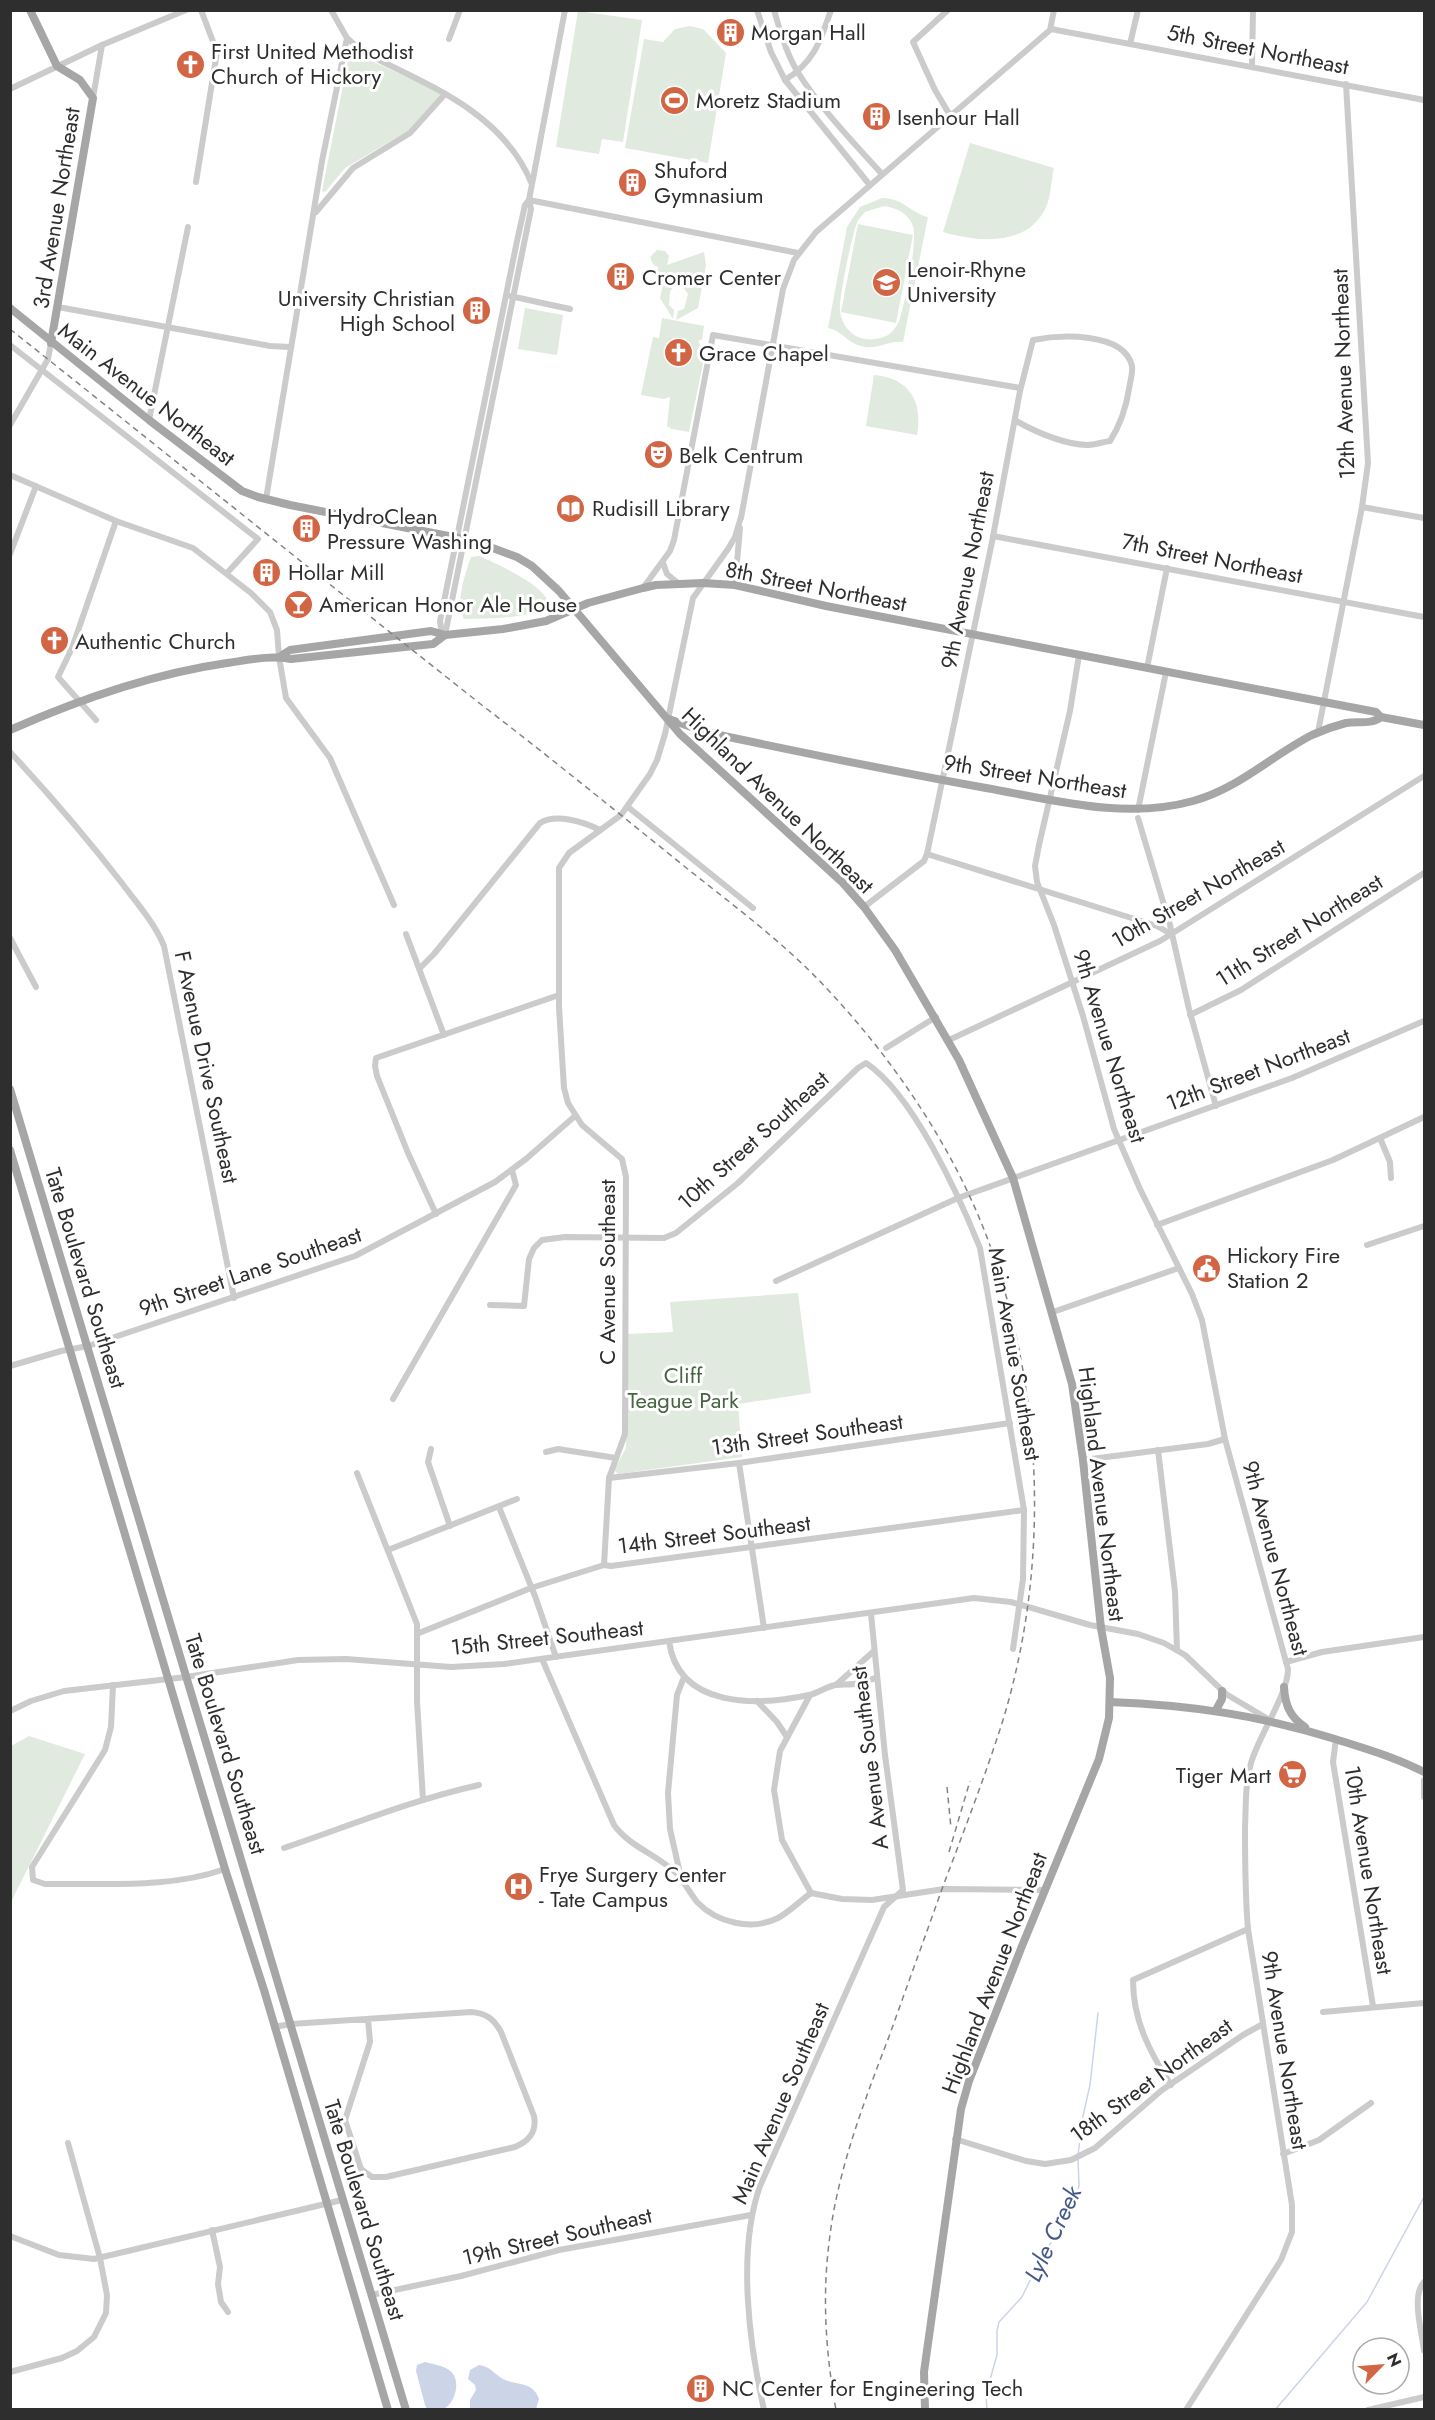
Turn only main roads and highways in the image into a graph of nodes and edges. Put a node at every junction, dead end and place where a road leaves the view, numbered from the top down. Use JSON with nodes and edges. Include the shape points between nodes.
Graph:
{"nodes":[{"id":1,"x":30,"y":10,"type":"edge"},
{"id":2,"x":10,"y":309,"type":"edge"},
{"id":3,"x":51,"y":343,"type":"junction"},
{"id":4,"x":574,"y":609,"type":"junction"},
{"id":5,"x":445,"y":635,"type":"junction"},
{"id":6,"x":279,"y":657,"type":"junction"},
{"id":7,"x":1381,"y":717,"type":"junction"},
{"id":8,"x":668,"y":719,"type":"junction"},
{"id":9,"x":1425,"y":725,"type":"edge"},
{"id":10,"x":10,"y":730,"type":"edge"},
{"id":11,"x":10,"y":1089,"type":"edge"},
{"id":12,"x":10,"y":1150,"type":"edge"},
{"id":13,"x":1284,"y":1687,"type":"road end"},
{"id":14,"x":1222,"y":1691,"type":"road end"},
{"id":15,"x":1110,"y":1702,"type":"junction"},
{"id":16,"x":1216,"y":1710,"type":"junction"},
{"id":17,"x":1311,"y":1731,"type":"junction"},
{"id":18,"x":1425,"y":1772,"type":"edge"},
{"id":19,"x":388,"y":2409,"type":"edge"},
{"id":20,"x":406,"y":2409,"type":"edge"},
{"id":21,"x":925,"y":2409,"type":"edge"}],
"edges":[{"from":1,"to":3,"type":"main road","name":"3rd Avenue Northeast","via":[[57,66],[80,80],[93,98]]},
{"from":2,"to":3,"type":"main road","name":"Main Avenue Northeast"},
{"from":3,"to":4,"type":"main road","name":"Main Avenue Northeast","via":[[238,489],[266,499],[497,549],[532,566]]},
{"from":4,"to":5,"type":"main road","name":"8th Street Northeast","via":[[532,624]]},
{"from":4,"to":7,"type":"main road","name":"8th Street Northeast","via":[[643,588],[703,583],[735,585],[1376,712]]},
{"from":4,"to":8,"type":"main road","name":"Highland Avenue Northeast"},
{"from":5,"to":6,"type":"main road","via":[[431,631],[290,650]]},
{"from":5,"to":6,"type":"main road","via":[[433,644],[291,659]]},
{"from":6,"to":10,"type":"main road","via":[[190,669],[128,684]]},
{"from":7,"to":8,"type":"main road","name":"9th Street Northeast","via":[[1376,722],[1348,723],[1318,732],[1215,794],[1138,814],[942,780],[705,732]]},
{"from":7,"to":9,"type":"main road"},
{"from":8,"to":15,"type":"main road","name":"Highland Avenue Northeast","via":[[824,864],[864,907],[936,1017],[974,1090],[1013,1178],[1072,1383],[1101,1628],[1108,1658]]},
{"from":11,"to":20,"type":"main road","name":"Tate Boulevard Southeast"},
{"from":12,"to":19,"type":"main road","name":"Tate Boulevard Southeast"},
{"from":13,"to":17,"type":"main road","via":[[1287,1707],[1297,1722]]},
{"from":14,"to":16,"type":"main road"},
{"from":15,"to":16,"type":"main road"},
{"from":15,"to":21,"type":"main road","name":"Highland Avenue Northeast","via":[[1099,1759],[969,2081],[955,2139],[924,2372]]},
{"from":16,"to":17,"type":"main road"},
{"from":17,"to":18,"type":"main road","via":[[1390,1756]]}]}
